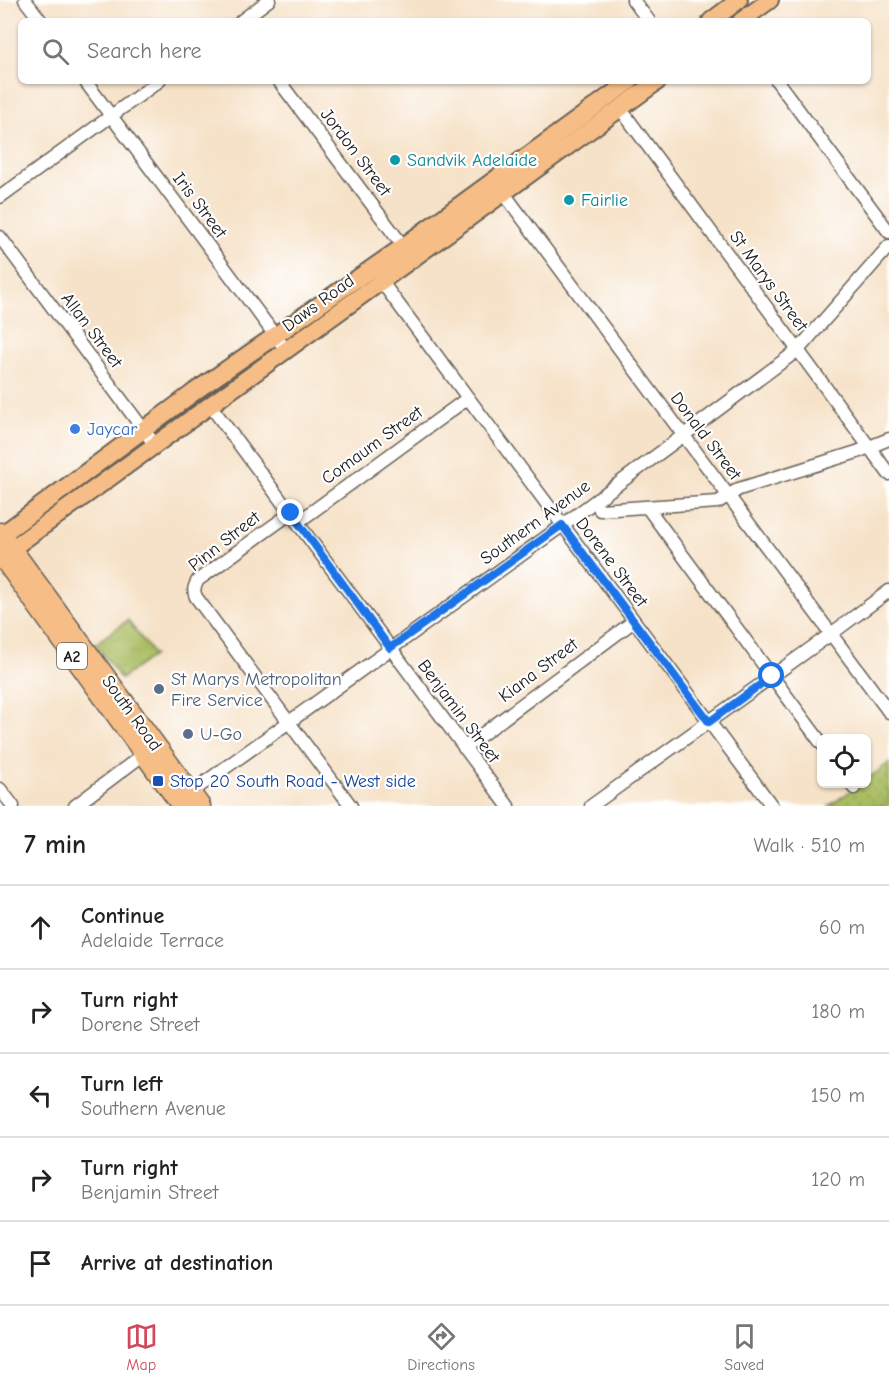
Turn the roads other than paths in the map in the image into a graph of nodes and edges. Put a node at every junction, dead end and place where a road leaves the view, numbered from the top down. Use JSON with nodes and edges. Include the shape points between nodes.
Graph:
{"nodes":[{"id":1,"x":26,"y":0,"type":"edge"},
{"id":2,"x":269,"y":0,"type":"edge"},
{"id":3,"x":633,"y":0,"type":"edge"},
{"id":4,"x":739,"y":0,"type":"edge"},
{"id":5,"x":770,"y":0,"type":"edge"},
{"id":6,"x":729,"y":16,"type":"edge"},
{"id":7,"x":39,"y":18,"type":"edge"},
{"id":8,"x":244,"y":18,"type":"edge"},
{"id":9,"x":647,"y":18,"type":"edge"},
{"id":10,"x":745,"y":18,"type":"edge"},
{"id":11,"x":87,"y":84,"type":"edge"},
{"id":12,"x":155,"y":84,"type":"edge"},
{"id":13,"x":281,"y":84,"type":"edge"},
{"id":14,"x":626,"y":84,"type":"edge"},
{"id":15,"x":654,"y":84,"type":"edge"},
{"id":16,"x":779,"y":84,"type":"edge"},
{"id":17,"x":620,"y":108,"type":"junction"},
{"id":18,"x":111,"y":116,"type":"junction"},
{"id":19,"x":499,"y":187,"type":"junction"},
{"id":20,"x":0,"y":197,"type":"edge"},
{"id":21,"x":889,"y":232,"type":"edge"},
{"id":22,"x":0,"y":237,"type":"edge"},
{"id":23,"x":404,"y":246,"type":"junction"},
{"id":24,"x":889,"y":246,"type":"edge"},
{"id":25,"x":381,"y":281,"type":"junction"},
{"id":26,"x":275,"y":335,"type":"junction"},
{"id":27,"x":286,"y":350,"type":"junction"},
{"id":28,"x":798,"y":350,"type":"junction"},
{"id":29,"x":468,"y":398,"type":"junction"},
{"id":30,"x":210,"y":405,"type":"junction"},
{"id":31,"x":144,"y":430,"type":"junction"},
{"id":32,"x":683,"y":436,"type":"junction"},
{"id":33,"x":889,"y":439,"type":"edge"},
{"id":34,"x":155,"y":445,"type":"junction"},
{"id":35,"x":869,"y":448,"type":"junction"},
{"id":36,"x":889,"y":474,"type":"edge"},
{"id":37,"x":728,"y":496,"type":"junction"},
{"id":38,"x":647,"y":507,"type":"junction"},
{"id":39,"x":600,"y":510,"type":"dead end"},
{"id":40,"x":294,"y":517,"type":"junction"},
{"id":41,"x":562,"y":525,"type":"junction"},
{"id":42,"x":39,"y":529,"type":"junction"},
{"id":43,"x":2,"y":546,"type":"edge"},
{"id":44,"x":24,"y":564,"type":"junction"},
{"id":45,"x":889,"y":591,"type":"edge"},
{"id":46,"x":634,"y":621,"type":"junction"},
{"id":47,"x":831,"y":634,"type":"junction"},
{"id":48,"x":390,"y":648,"type":"junction"},
{"id":49,"x":772,"y":676,"type":"junction"},
{"id":50,"x":889,"y":712,"type":"edge"},
{"id":51,"x":289,"y":722,"type":"junction"},
{"id":52,"x":709,"y":722,"type":"junction"},
{"id":53,"x":817,"y":737,"type":"edge"},
{"id":54,"x":464,"y":748,"type":"junction"},
{"id":55,"x":150,"y":750,"type":"junction"},
{"id":56,"x":0,"y":789,"type":"edge"},
{"id":57,"x":188,"y":802,"type":"edge"},
{"id":58,"x":596,"y":805,"type":"edge"},
{"id":59,"x":13,"y":806,"type":"edge"},
{"id":60,"x":75,"y":806,"type":"edge"},
{"id":61,"x":351,"y":806,"type":"edge"},
{"id":62,"x":508,"y":806,"type":"edge"},
{"id":63,"x":771,"y":806,"type":"edge"}],
"edges":[{"from":1,"to":7,"type":"street"},
{"from":2,"to":8,"type":"street"},
{"from":3,"to":9,"type":"street"},
{"from":4,"to":6,"type":"main road"},
{"from":5,"to":10,"type":"main road"},
{"from":11,"to":18,"type":"street","name":"Iris Street"},
{"from":12,"to":18,"type":"street"},
{"from":13,"to":23,"type":"street","name":"Jordon Street"},
{"from":14,"to":19,"type":"main road","name":"Daws Road"},
{"from":15,"to":17,"type":"main road","name":"Daws Road"},
{"from":16,"to":21,"type":"street"},
{"from":17,"to":19,"type":"main road","name":"Daws Road"},
{"from":17,"to":28,"type":"street","name":"St Marys Street"},
{"from":18,"to":20,"type":"street"},
{"from":18,"to":26,"type":"street","name":"Iris Street"},
{"from":19,"to":23,"type":"main road","name":"Daws Road"},
{"from":19,"to":25,"type":"main road","name":"Daws Road"},
{"from":19,"to":32,"type":"street","name":"Donald Street"},
{"from":22,"to":31,"type":"street","name":"Allan Street"},
{"from":23,"to":26,"type":"main road","name":"Daws Road"},
{"from":24,"to":28,"type":"street","name":"Southern Avenue"},
{"from":25,"to":27,"type":"main road","name":"Daws Road"},
{"from":25,"to":29,"type":"street","name":"Dorene Street"},
{"from":26,"to":27,"type":"street","name":"Iris Street"},
{"from":26,"to":31,"type":"main road","name":"Daws Road"},
{"from":27,"to":30,"type":"main road","name":"Daws Road"},
{"from":28,"to":32,"type":"street","name":"Southern Avenue"},
{"from":28,"to":35,"type":"street","name":"St Marys Street"},
{"from":29,"to":40,"type":"street","name":"Comaum Street"},
{"from":29,"to":41,"type":"street","name":"Dorene Street"},
{"from":30,"to":34,"type":"main road","name":"Daws Road"},
{"from":30,"to":40,"type":"street","name":"Benjamin Street"},
{"from":31,"to":34,"type":"street","name":"Allan Street"},
{"from":31,"to":43,"type":"main road","name":"Daws Road"},
{"from":32,"to":37,"type":"street","name":"Donald Street"},
{"from":32,"to":41,"type":"street","name":"Southern Avenue"},
{"from":33,"to":35,"type":"street"},
{"from":34,"to":42,"type":"main road","name":"Daws Road"},
{"from":35,"to":36,"type":"street","name":"St Marys Street"},
{"from":35,"to":37,"type":"street","via":[[739,489]]},
{"from":37,"to":38,"type":"street","via":[[718,502]]},
{"from":37,"to":47,"type":"street","name":"Donald Street"},
{"from":38,"to":39,"type":"street"},
{"from":38,"to":49,"type":"street"},
{"from":40,"to":48,"type":"street","name":"Benjamin Street"},
{"from":40,"to":51,"type":"street","name":"Pinn Street","via":[[198,580],[194,591]]},
{"from":41,"to":46,"type":"street","name":"Dorene Street"},
{"from":41,"to":48,"type":"street","name":"Southern Avenue"},
{"from":42,"to":43,"type":"main road","name":"Daws Road"},
{"from":42,"to":44,"type":"main road","via":[[30,537]]},
{"from":43,"to":44,"type":"highway","name":"South Road","number":"A2"},
{"from":43,"to":55,"type":"highway","name":"South Road","number":"A2"},
{"from":44,"to":55,"type":"highway","name":"South Road","number":"A2"},
{"from":45,"to":47,"type":"street"},
{"from":46,"to":52,"type":"street","name":"Dorene Street"},
{"from":46,"to":54,"type":"street","name":"Kiana Street"},
{"from":47,"to":49,"type":"street"},
{"from":47,"to":50,"type":"street","name":"Donald Street"},
{"from":48,"to":51,"type":"street","name":"Southern Avenue"},
{"from":48,"to":54,"type":"street","name":"Benjamin Street"},
{"from":49,"to":52,"type":"street"},
{"from":49,"to":53,"type":"street"},
{"from":51,"to":57,"type":"street","name":"Southern Avenue"},
{"from":51,"to":61,"type":"street","name":"Pinn Street"},
{"from":52,"to":58,"type":"street"},
{"from":52,"to":63,"type":"street","name":"Dorene Street"},
{"from":54,"to":62,"type":"street","name":"Benjamin Street"},
{"from":55,"to":57,"type":"highway","name":"South Road","number":"A2"},
{"from":55,"to":60,"type":"street"},
{"from":56,"to":59,"type":"street"}]}
